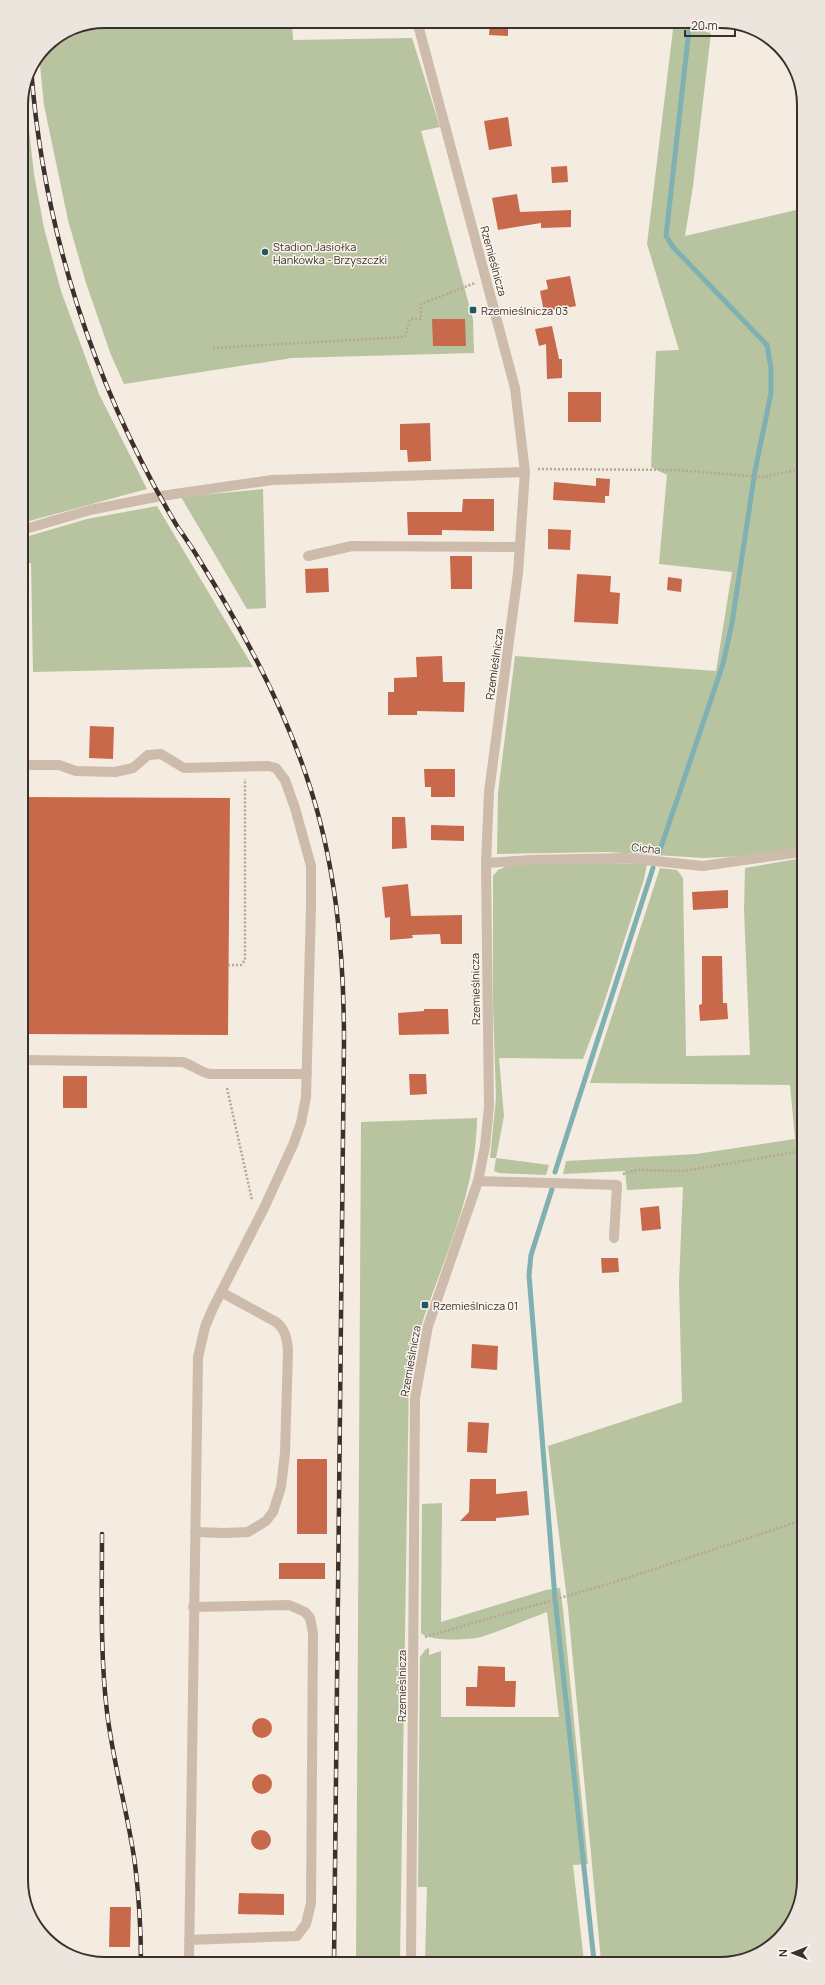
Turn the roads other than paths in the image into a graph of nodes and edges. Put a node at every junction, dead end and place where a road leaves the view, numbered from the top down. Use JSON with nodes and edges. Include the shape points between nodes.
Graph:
{"nodes":[{"id":1,"x":419,"y":28,"type":"edge"},
{"id":2,"x":525,"y":470,"type":"junction"},
{"id":3,"x":28,"y":528,"type":"edge"},
{"id":4,"x":520,"y":547,"type":"junction"},
{"id":5,"x":308,"y":556,"type":"dead end"},
{"id":6,"x":28,"y":764,"type":"edge"},
{"id":7,"x":797,"y":853,"type":"edge"},
{"id":8,"x":486,"y":863,"type":"junction"},
{"id":9,"x":28,"y":1060,"type":"edge"},
{"id":10,"x":307,"y":1074,"type":"junction"},
{"id":11,"x":478,"y":1181,"type":"junction"},
{"id":12,"x":614,"y":1238,"type":"dead end"},
{"id":13,"x":221,"y":1292,"type":"junction"},
{"id":14,"x":195,"y":1532,"type":"junction"},
{"id":15,"x":193,"y":1607,"type":"junction"},
{"id":16,"x":189,"y":1940,"type":"junction"},
{"id":17,"x":189,"y":1957,"type":"edge"},
{"id":18,"x":411,"y":1957,"type":"edge"}],
"edges":[{"from":1,"to":2,"type":"street","name":"Rzemieślnicza","via":[[516,388]]},
{"from":2,"to":3,"type":"street","via":[[272,480],[161,496],[90,510]]},
{"from":2,"to":4,"type":"street","name":"Rzemieślnicza"},
{"from":4,"to":5,"type":"street","via":[[352,546]]},
{"from":4,"to":8,"type":"street","name":"Rzemieślnicza","via":[[488,792]]},
{"from":6,"to":10,"type":"street","via":[[59,765],[76,771],[114,772],[133,768],[148,755],[161,754],[184,768],[276,768],[295,808],[310,866]]},
{"from":7,"to":8,"type":"street","name":"Cicha","via":[[703,866],[625,858]]},
{"from":8,"to":11,"type":"street","name":"Rzemieślnicza","via":[[488,1107],[485,1146]]},
{"from":9,"to":10,"type":"street","via":[[182,1062],[203,1073]]},
{"from":10,"to":13,"type":"street","via":[[301,1123],[293,1145]]},
{"from":11,"to":12,"type":"street","via":[[617,1184]]},
{"from":11,"to":18,"type":"street","name":"Rzemieślnicza","via":[[428,1326],[415,1398]]},
{"from":13,"to":14,"type":"street","via":[[206,1327],[198,1357]]},
{"from":13,"to":14,"type":"street","via":[[276,1322],[286,1336],[288,1350],[285,1454],[281,1487],[273,1512],[266,1521],[248,1532]]},
{"from":14,"to":15,"type":"street"},
{"from":15,"to":16,"type":"street"},
{"from":15,"to":16,"type":"street","via":[[289,1605],[305,1612],[310,1618],[313,1633],[311,1904],[306,1924],[297,1936]]},
{"from":16,"to":17,"type":"street"}]}
